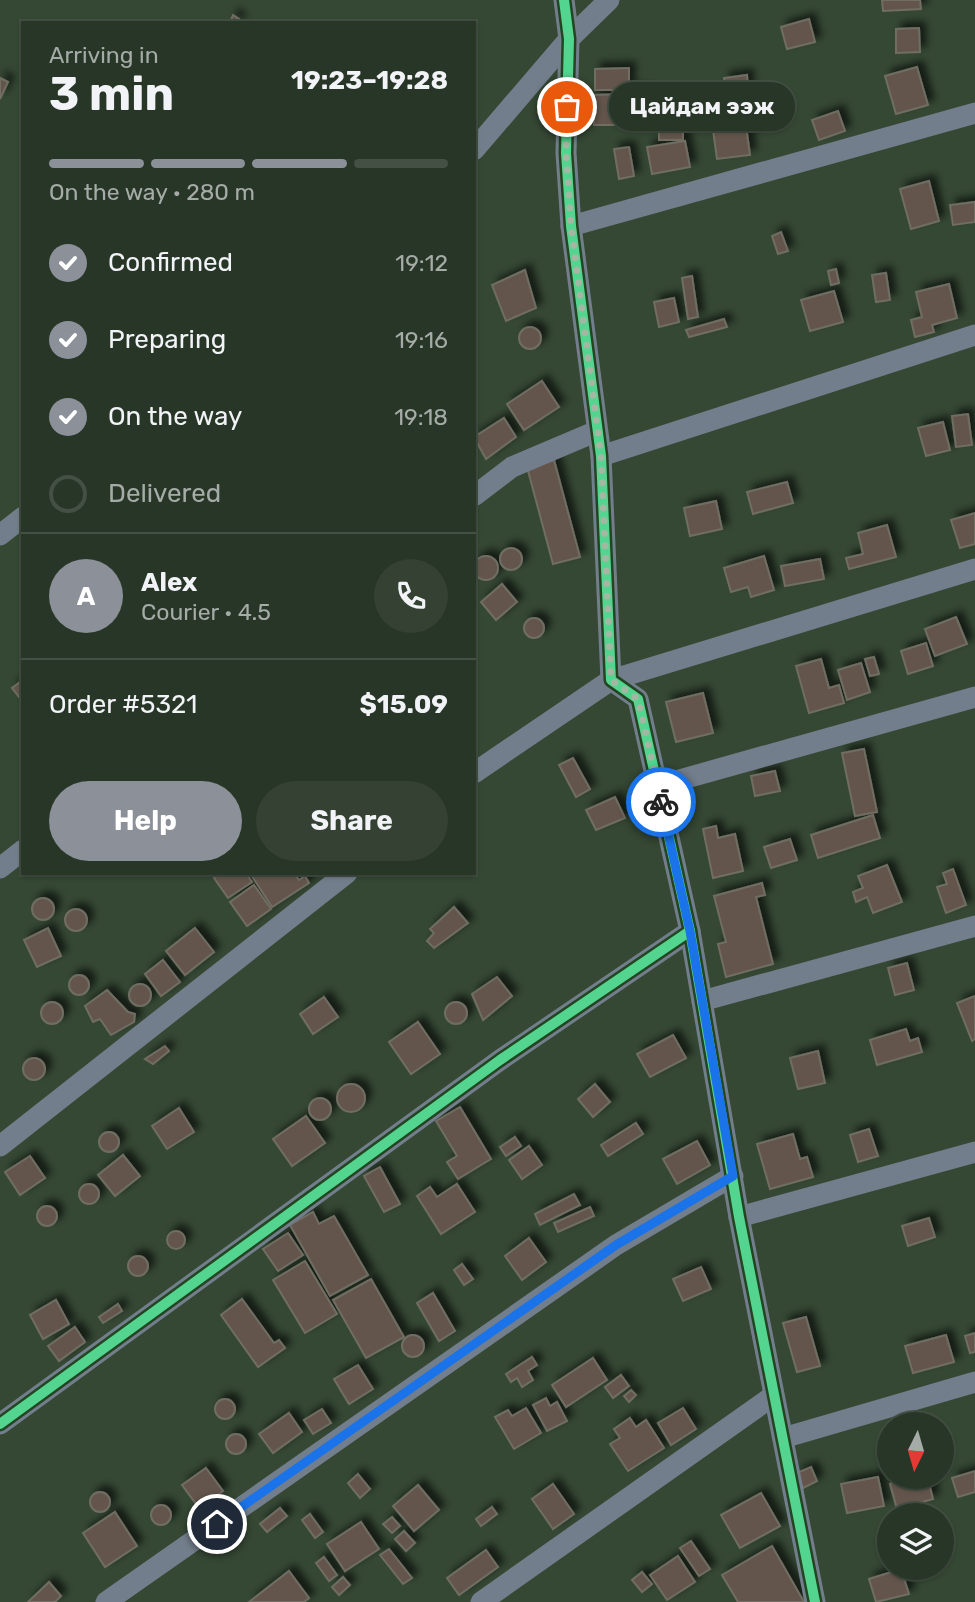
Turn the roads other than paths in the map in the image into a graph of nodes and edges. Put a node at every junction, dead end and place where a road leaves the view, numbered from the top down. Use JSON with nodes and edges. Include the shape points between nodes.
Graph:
{"nodes":[{"id":1,"x":564,"y":0,"type":"edge"},
{"id":2,"x":609,"y":0,"type":"edge"},
{"id":3,"x":569,"y":39,"type":"junction"},
{"id":4,"x":975,"y":113,"type":"edge"},
{"id":5,"x":476,"y":148,"type":"edge"},
{"id":6,"x":571,"y":226,"type":"junction"},
{"id":7,"x":975,"y":335,"type":"edge"},
{"id":8,"x":597,"y":431,"type":"junction"},
{"id":9,"x":601,"y":456,"type":"junction"},
{"id":10,"x":476,"y":494,"type":"edge"},
{"id":11,"x":21,"y":518,"type":"edge"},
{"id":12,"x":0,"y":534,"type":"edge"},
{"id":13,"x":975,"y":569,"type":"edge"},
{"id":14,"x":611,"y":680,"type":"junction"},
{"id":15,"x":975,"y":697,"type":"edge"},
{"id":16,"x":476,"y":772,"type":"edge"},
{"id":17,"x":658,"y":786,"type":"junction"},
{"id":18,"x":21,"y":852,"type":"edge"},
{"id":19,"x":0,"y":868,"type":"edge"},
{"id":20,"x":344,"y":875,"type":"edge"},
{"id":21,"x":975,"y":926,"type":"edge"},
{"id":22,"x":690,"y":931,"type":"junction"},
{"id":23,"x":702,"y":1001,"type":"junction"},
{"id":24,"x":0,"y":1146,"type":"edge"},
{"id":25,"x":975,"y":1152,"type":"edge"},
{"id":26,"x":733,"y":1176,"type":"junction"},
{"id":27,"x":739,"y":1217,"type":"junction"},
{"id":28,"x":975,"y":1382,"type":"edge"},
{"id":29,"x":773,"y":1396,"type":"junction"},
{"id":30,"x":0,"y":1424,"type":"edge"},
{"id":31,"x":783,"y":1438,"type":"junction"},
{"id":32,"x":106,"y":1602,"type":"edge"},
{"id":33,"x":481,"y":1602,"type":"edge"},
{"id":34,"x":815,"y":1602,"type":"edge"}],
"edges":[{"from":1,"to":3,"type":"street"},
{"from":2,"to":3,"type":"street"},
{"from":3,"to":5,"type":"street"},
{"from":3,"to":6,"type":"street","via":[[566,153]]},
{"from":4,"to":6,"type":"street"},
{"from":6,"to":8,"type":"street"},
{"from":7,"to":9,"type":"street"},
{"from":8,"to":9,"type":"street"},
{"from":8,"to":10,"type":"street","via":[[512,467]]},
{"from":9,"to":14,"type":"street"},
{"from":11,"to":12,"type":"street"},
{"from":13,"to":14,"type":"street"},
{"from":14,"to":16,"type":"street"},
{"from":14,"to":17,"type":"street","via":[[638,699]]},
{"from":15,"to":17,"type":"street"},
{"from":17,"to":22,"type":"street"},
{"from":18,"to":19,"type":"street"},
{"from":20,"to":24,"type":"street"},
{"from":21,"to":23,"type":"street"},
{"from":22,"to":23,"type":"street"},
{"from":22,"to":30,"type":"street","via":[[500,1060]]},
{"from":23,"to":26,"type":"street"},
{"from":25,"to":27,"type":"street"},
{"from":26,"to":27,"type":"street"},
{"from":26,"to":32,"type":"street","via":[[616,1245]]},
{"from":27,"to":29,"type":"street"},
{"from":28,"to":31,"type":"street"},
{"from":29,"to":31,"type":"street"},
{"from":29,"to":33,"type":"street"},
{"from":31,"to":34,"type":"street"}]}
